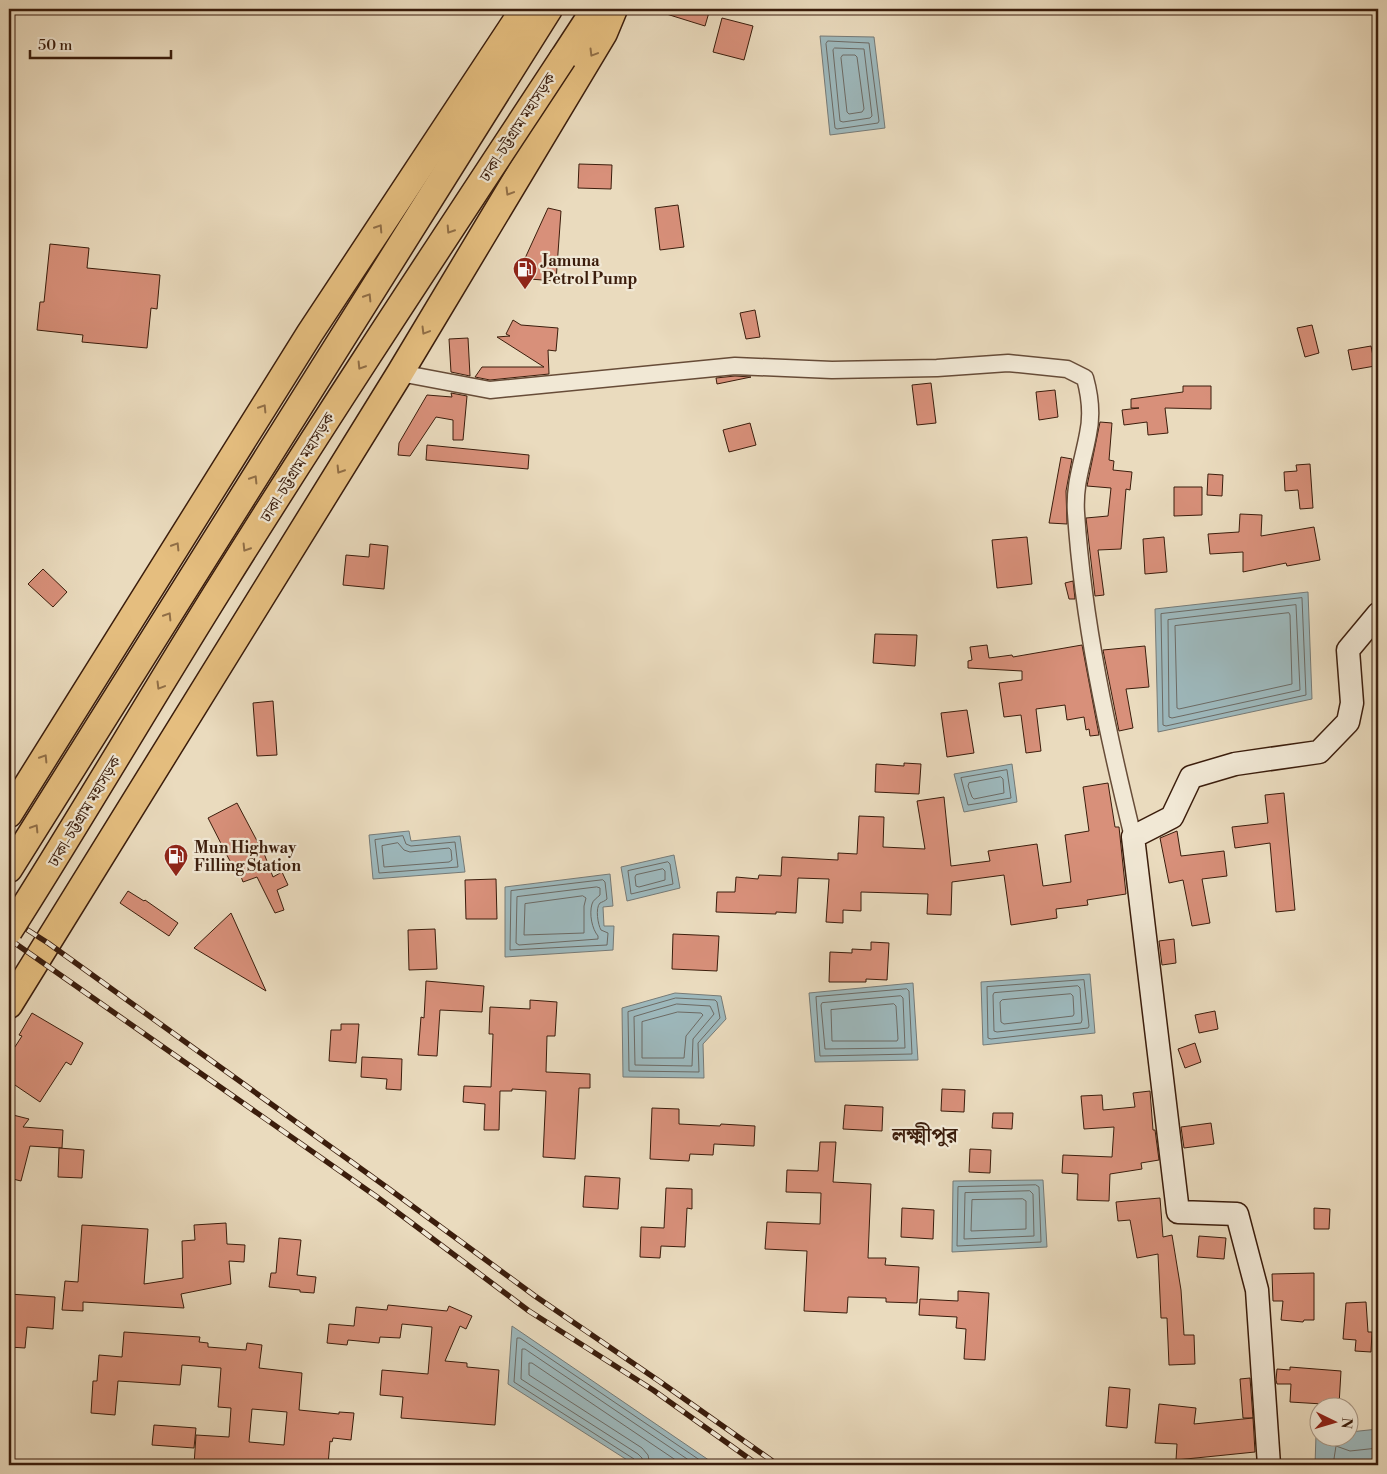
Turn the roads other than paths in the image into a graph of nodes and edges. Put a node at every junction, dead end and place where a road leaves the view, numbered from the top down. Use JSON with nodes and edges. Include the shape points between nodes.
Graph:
{"nodes":[{"id":1,"x":549,"y":9,"type":"edge"},
{"id":2,"x":595,"y":9,"type":"edge"},
{"id":3,"x":614,"y":9,"type":"edge"},
{"id":4,"x":530,"y":20,"type":"edge"},
{"id":5,"x":400,"y":373,"type":"junction"},
{"id":6,"x":1378,"y":614,"type":"edge"},
{"id":7,"x":9,"y":814,"type":"edge"},
{"id":8,"x":1133,"y":837,"type":"junction"},
{"id":9,"x":9,"y":869,"type":"edge"},
{"id":10,"x":9,"y":932,"type":"edge"},
{"id":11,"x":9,"y":1005,"type":"edge"},
{"id":12,"x":1269,"y":1465,"type":"edge"}],
"edges":[{"from":1,"to":4,"type":"highway","name":"ঢাকা-চট্টগ্রাম মহাসড়ক"},
{"from":2,"to":10,"type":"highway","name":"ঢাকা-চট্টগ্রাম মহাসড়ক","one_way":true,"bridge":true,"via":[[220,587]]},
{"from":3,"to":5,"type":"highway","one_way":true,"via":[[604,33]]},
{"from":7,"to":4,"type":"highway","one_way":true,"via":[[310,333]]},
{"from":9,"to":4,"type":"highway","name":"ঢাকা-চট্টগ্রাম মহাসড়ক","one_way":true},
{"from":5,"to":8,"type":"street","via":[[490,390],[735,366],[832,370],[1008,363],[1076,372],[1085,378],[1089,392],[1090,422],[1075,493],[1080,564],[1108,732]]},
{"from":5,"to":11,"type":"highway","one_way":true},
{"from":6,"to":8,"type":"main road","via":[[1348,650],[1352,704],[1348,722],[1319,752],[1235,764],[1191,778],[1172,817]]},
{"from":8,"to":12,"type":"main road","via":[[1178,1212],[1237,1214],[1257,1290]]}]}
